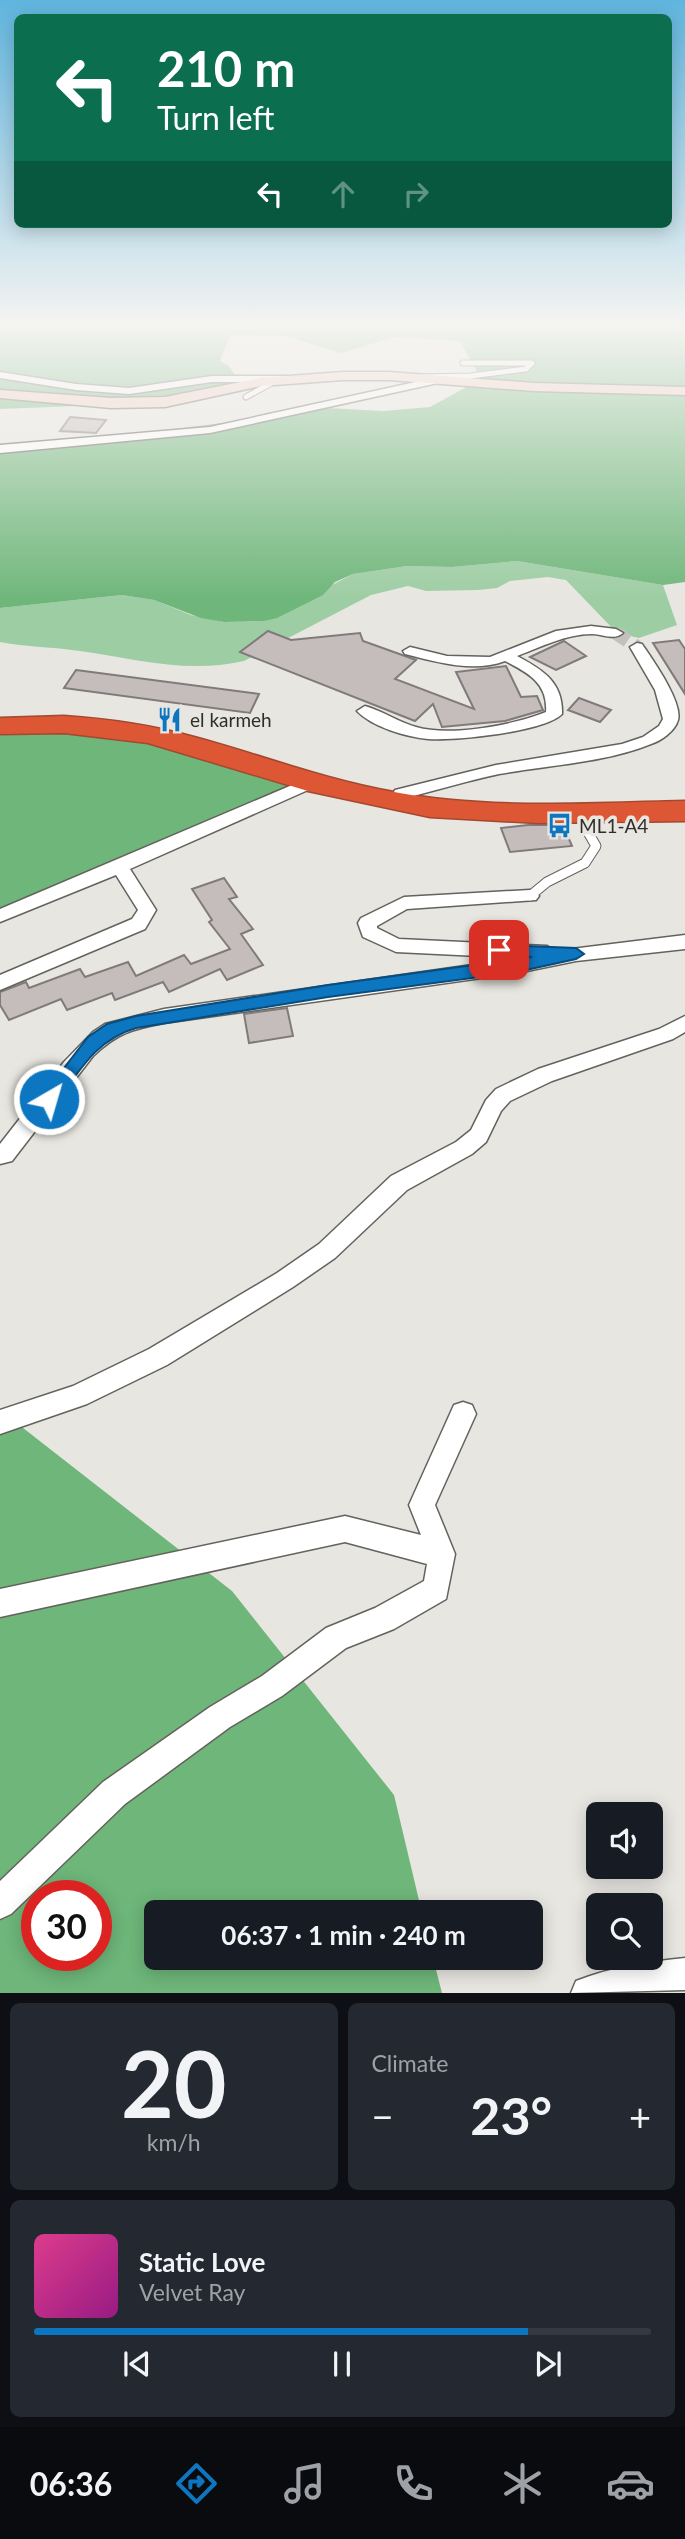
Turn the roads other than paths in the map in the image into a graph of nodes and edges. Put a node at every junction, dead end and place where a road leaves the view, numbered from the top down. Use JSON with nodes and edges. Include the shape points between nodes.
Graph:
{"nodes":[{"id":1,"x":274,"y":416,"type":"edge"},
{"id":2,"x":1,"y":448,"type":"edge"},
{"id":3,"x":616,"y":633,"type":"tunnel mouth"},
{"id":4,"x":636,"y":647,"type":"tunnel mouth"},
{"id":5,"x":410,"y":651,"type":"dead end"},
{"id":6,"x":508,"y":657,"type":"junction"},
{"id":7,"x":365,"y":711,"type":"dead end"},
{"id":8,"x":0,"y":716,"type":"edge"},
{"id":9,"x":0,"y":726,"type":"edge"},
{"id":10,"x":311,"y":782,"type":"junction"},
{"id":11,"x":401,"y":794,"type":"junction"},
{"id":12,"x":685,"y":800,"type":"edge"},
{"id":13,"x":685,"y":811,"type":"edge"},
{"id":14,"x":590,"y":812,"type":"junction"},
{"id":15,"x":120,"y":867,"type":"junction"},
{"id":16,"x":530,"y":896,"type":"joint"},
{"id":17,"x":0,"y":916,"type":"edge"},
{"id":18,"x":685,"y":942,"type":"edge"},
{"id":19,"x":576,"y":954,"type":"junction"},
{"id":20,"x":0,"y":984,"type":"edge"},
{"id":21,"x":685,"y":1023,"type":"edge"},
{"id":22,"x":0,"y":1155,"type":"edge"},
{"id":23,"x":463,"y":1414,"type":"dead end"},
{"id":24,"x":0,"y":1422,"type":"edge"},
{"id":25,"x":442,"y":1555,"type":"junction"},
{"id":26,"x":0,"y":1603,"type":"edge"},
{"id":27,"x":0,"y":1903,"type":"edge"},
{"id":28,"x":685,"y":1974,"type":"edge"},
{"id":29,"x":588,"y":1993,"type":"edge"}],
"edges":[{"from":1,"to":2,"type":"street","via":[[210,430]]},
{"from":3,"to":6,"type":"street","via":[[561,634]]},
{"from":4,"to":11,"type":"street","via":[[670,707],[671,719],[649,740],[598,755],[496,770]]},
{"from":5,"to":6,"type":"street","via":[[471,662]]},
{"from":6,"to":7,"type":"street","via":[[554,690],[555,714],[501,728],[427,734]]},
{"from":8,"to":11,"type":"highway","via":[[78,716],[137,723],[275,764]]},
{"from":9,"to":10,"type":"highway","via":[[61,725],[138,733],[197,746]]},
{"from":10,"to":14,"type":"highway","via":[[434,808]]},
{"from":10,"to":15,"type":"street"},
{"from":11,"to":12,"type":"highway","via":[[500,800]]},
{"from":13,"to":14,"type":"highway"},
{"from":14,"to":16,"type":"lane","via":[[589,834],[596,846],[585,863]]},
{"from":15,"to":17,"type":"street"},
{"from":15,"to":20,"type":"street","via":[[147,910],[139,924]]},
{"from":16,"to":19,"type":"street","via":[[404,903],[367,923],[369,932],[396,945]]},
{"from":18,"to":19,"type":"street"},
{"from":19,"to":22,"type":"street","via":[[164,1016],[113,1029],[94,1041],[19,1138]]},
{"from":21,"to":24,"type":"street","via":[[503,1095],[472,1142],[399,1183],[327,1251],[285,1280],[158,1357],[78,1396]]},
{"from":23,"to":25,"type":"street","via":[[422,1505]]},
{"from":25,"to":26,"type":"street","via":[[345,1529]]},
{"from":25,"to":27,"type":"street","via":[[436,1589],[384,1619],[336,1638],[114,1793]]},
{"from":28,"to":29,"type":"street","via":[[640,1979]]}]}
